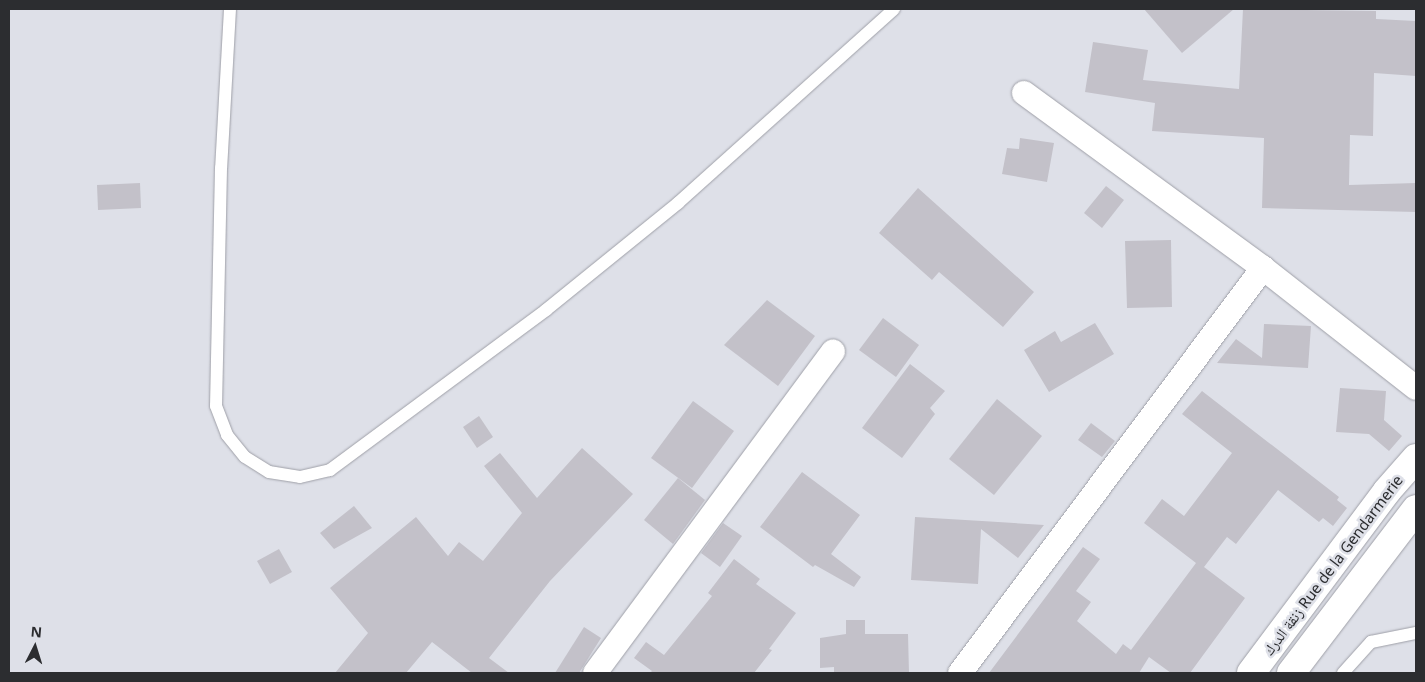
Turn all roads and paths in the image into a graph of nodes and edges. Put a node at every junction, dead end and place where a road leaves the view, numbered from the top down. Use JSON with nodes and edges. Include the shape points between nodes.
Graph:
{"nodes":[{"id":1,"x":230,"y":9,"type":"edge"},
{"id":2,"x":894,"y":9,"type":"edge"},
{"id":3,"x":1024,"y":93,"type":"dead end"},
{"id":4,"x":1262,"y":268,"type":"junction"},
{"id":5,"x":833,"y":351,"type":"dead end"},
{"id":6,"x":1416,"y":388,"type":"edge"},
{"id":7,"x":1416,"y":458,"type":"edge"},
{"id":8,"x":1416,"y":509,"type":"edge"},
{"id":9,"x":1416,"y":633,"type":"edge"},
{"id":10,"x":595,"y":673,"type":"edge"},
{"id":11,"x":960,"y":673,"type":"edge"},
{"id":12,"x":1251,"y":673,"type":"edge"},
{"id":13,"x":1291,"y":673,"type":"edge"},
{"id":14,"x":1343,"y":673,"type":"edge"}],
"edges":[{"from":1,"to":2,"type":"lane","via":[[221,168],[216,406],[227,435],[244,457],[269,472],[300,477],[330,470],[546,310],[678,203]]},
{"from":3,"to":4,"type":"street"},
{"from":4,"to":6,"type":"street"},
{"from":4,"to":11,"type":"street"},
{"from":5,"to":10,"type":"street"},
{"from":7,"to":12,"type":"main road","name":"زنقة الدرك Rue de la Gendarmerie","via":[[1387,491]]},
{"from":8,"to":13,"type":"main road","name":"زنقة الدرك Rue de la Gendarmerie"},
{"from":9,"to":14,"type":"lane","via":[[1371,642]]}]}
